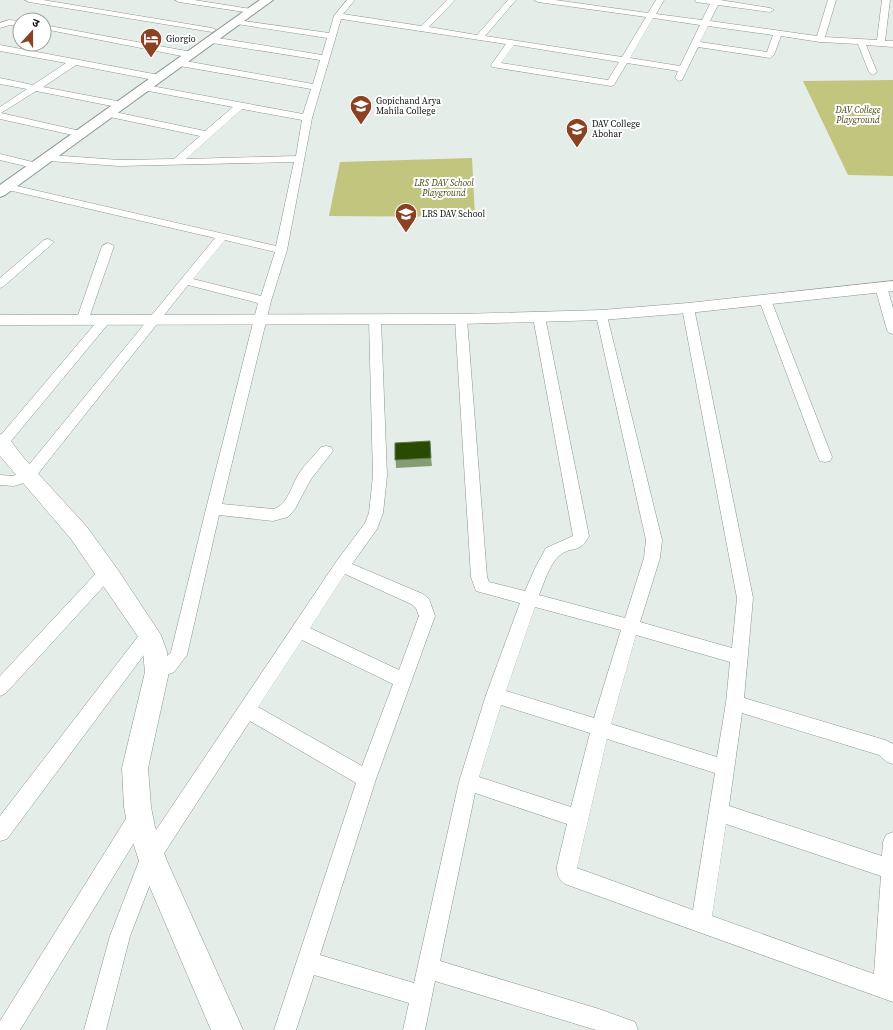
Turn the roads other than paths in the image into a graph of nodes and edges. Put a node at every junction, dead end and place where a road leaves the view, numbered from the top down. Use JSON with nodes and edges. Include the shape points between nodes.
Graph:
{"nodes":[{"id":1,"x":29,"y":0,"type":"edge"},
{"id":2,"x":180,"y":0,"type":"edge"},
{"id":3,"x":267,"y":0,"type":"edge"},
{"id":4,"x":351,"y":0,"type":"edge"},
{"id":5,"x":451,"y":0,"type":"edge"},
{"id":6,"x":512,"y":0,"type":"edge"},
{"id":7,"x":542,"y":0,"type":"edge"},
{"id":8,"x":600,"y":0,"type":"edge"},
{"id":9,"x":660,"y":0,"type":"edge"},
{"id":10,"x":699,"y":0,"type":"edge"},
{"id":11,"x":774,"y":0,"type":"edge"},
{"id":12,"x":832,"y":0,"type":"edge"},
{"id":13,"x":877,"y":0,"type":"edge"},
{"id":14,"x":715,"y":1,"type":"edge"},
{"id":15,"x":888,"y":1,"type":"edge"},
{"id":16,"x":595,"y":8,"type":"junction"},
{"id":17,"x":246,"y":11,"type":"edge"},
{"id":18,"x":652,"y":15,"type":"junction"},
{"id":19,"x":889,"y":15,"type":"edge"},
{"id":20,"x":338,"y":16,"type":"junction"},
{"id":21,"x":766,"y":20,"type":"junction"},
{"id":22,"x":12,"y":22,"type":"edge"},
{"id":23,"x":705,"y":22,"type":"junction"},
{"id":24,"x":0,"y":26,"type":"edge"},
{"id":25,"x":52,"y":29,"type":"edge"},
{"id":26,"x":423,"y":29,"type":"junction"},
{"id":27,"x":778,"y":33,"type":"junction"},
{"id":28,"x":212,"y":35,"type":"junction"},
{"id":29,"x":331,"y":36,"type":"junction"},
{"id":30,"x":479,"y":38,"type":"junction"},
{"id":31,"x":820,"y":39,"type":"junction"},
{"id":32,"x":861,"y":42,"type":"junction"},
{"id":33,"x":511,"y":43,"type":"junction"},
{"id":34,"x":881,"y":43,"type":"junction"},
{"id":35,"x":695,"y":44,"type":"junction"},
{"id":36,"x":893,"y":44,"type":"edge"},
{"id":37,"x":0,"y":48,"type":"edge"},
{"id":38,"x":185,"y":57,"type":"junction"},
{"id":39,"x":325,"y":58,"type":"junction"},
{"id":40,"x":626,"y":60,"type":"junction"},
{"id":41,"x":74,"y":62,"type":"junction"},
{"id":42,"x":684,"y":69,"type":"junction"},
{"id":43,"x":873,"y":72,"type":"dead end"},
{"id":44,"x":678,"y":78,"type":"dead end"},
{"id":45,"x":0,"y":81,"type":"edge"},
{"id":46,"x":151,"y":81,"type":"junction"},
{"id":47,"x":36,"y":87,"type":"junction"},
{"id":48,"x":315,"y":87,"type":"junction"},
{"id":49,"x":240,"y":106,"type":"junction"},
{"id":50,"x":114,"y":107,"type":"junction"},
{"id":51,"x":0,"y":111,"type":"edge"},
{"id":52,"x":0,"y":116,"type":"edge"},
{"id":53,"x":307,"y":118,"type":"junction"},
{"id":54,"x":76,"y":133,"type":"junction"},
{"id":55,"x":208,"y":135,"type":"junction"},
{"id":56,"x":0,"y":157,"type":"edge"},
{"id":57,"x":48,"y":158,"type":"junction"},
{"id":58,"x":300,"y":159,"type":"junction"},
{"id":59,"x":176,"y":162,"type":"junction"},
{"id":60,"x":31,"y":165,"type":"junction"},
{"id":61,"x":3,"y":186,"type":"edge"},
{"id":62,"x":223,"y":236,"type":"junction"},
{"id":63,"x":48,"y":242,"type":"dead end"},
{"id":64,"x":108,"y":246,"type":"dead end"},
{"id":65,"x":281,"y":250,"type":"junction"},
{"id":66,"x":185,"y":281,"type":"junction"},
{"id":67,"x":0,"y":284,"type":"edge"},
{"id":68,"x":887,"y":287,"type":"edge"},
{"id":69,"x":765,"y":300,"type":"junction"},
{"id":70,"x":265,"y":301,"type":"junction"},
{"id":71,"x":688,"y":308,"type":"junction"},
{"id":72,"x":602,"y":315,"type":"junction"},
{"id":73,"x":539,"y":317,"type":"junction"},
{"id":74,"x":0,"y":320,"type":"edge"},
{"id":75,"x":104,"y":320,"type":"junction"},
{"id":76,"x":260,"y":320,"type":"junction"},
{"id":77,"x":375,"y":320,"type":"junction"},
{"id":78,"x":461,"y":320,"type":"junction"},
{"id":79,"x":82,"y":321,"type":"junction"},
{"id":80,"x":151,"y":321,"type":"junction"},
{"id":81,"x":893,"y":330,"type":"edge"},
{"id":82,"x":1,"y":442,"type":"edge"},
{"id":83,"x":326,"y":451,"type":"dead end"},
{"id":84,"x":825,"y":456,"type":"dead end"},
{"id":85,"x":28,"y":476,"type":"junction"},
{"id":86,"x":0,"y":480,"type":"edge"},
{"id":87,"x":213,"y":509,"type":"junction"},
{"id":88,"x":342,"y":566,"type":"junction"},
{"id":89,"x":107,"y":572,"type":"junction"},
{"id":90,"x":530,"y":600,"type":"junction"},
{"id":91,"x":630,"y":626,"type":"junction"},
{"id":92,"x":299,"y":631,"type":"junction"},
{"id":93,"x":149,"y":635,"type":"junction"},
{"id":94,"x":740,"y":658,"type":"junction"},
{"id":95,"x":158,"y":672,"type":"junction"},
{"id":96,"x":403,"y":680,"type":"junction"},
{"id":97,"x":0,"y":688,"type":"edge"},
{"id":98,"x":494,"y":695,"type":"junction"},
{"id":99,"x":735,"y":703,"type":"junction"},
{"id":100,"x":247,"y":710,"type":"junction"},
{"id":101,"x":601,"y":729,"type":"junction"},
{"id":102,"x":893,"y":756,"type":"edge"},
{"id":103,"x":725,"y":768,"type":"junction"},
{"id":104,"x":367,"y":779,"type":"junction"},
{"id":105,"x":468,"y":782,"type":"junction"},
{"id":106,"x":719,"y":812,"type":"junction"},
{"id":107,"x":139,"y":816,"type":"junction"},
{"id":108,"x":577,"y":818,"type":"junction"},
{"id":109,"x":0,"y":832,"type":"edge"},
{"id":110,"x":893,"y":842,"type":"edge"},
{"id":111,"x":151,"y":854,"type":"junction"},
{"id":112,"x":893,"y":869,"type":"edge"},
{"id":113,"x":701,"y":923,"type":"junction"},
{"id":114,"x":307,"y":962,"type":"junction"},
{"id":115,"x":428,"y":968,"type":"junction"},
{"id":116,"x":888,"y":990,"type":"edge"},
{"id":117,"x":422,"y":996,"type":"junction"},
{"id":118,"x":7,"y":1030,"type":"edge"},
{"id":119,"x":95,"y":1030,"type":"edge"},
{"id":120,"x":227,"y":1030,"type":"edge"},
{"id":121,"x":285,"y":1030,"type":"edge"},
{"id":122,"x":414,"y":1030,"type":"edge"},
{"id":123,"x":627,"y":1030,"type":"edge"}],
"edges":[{"from":1,"to":28,"type":"street"},
{"from":2,"to":17,"type":"street"},
{"from":3,"to":17,"type":"main road"},
{"from":4,"to":20,"type":"street"},
{"from":5,"to":26,"type":"street"},
{"from":6,"to":30,"type":"street"},
{"from":7,"to":16,"type":"street"},
{"from":8,"to":16,"type":"street"},
{"from":9,"to":18,"type":"street"},
{"from":10,"to":14,"type":"street"},
{"from":11,"to":21,"type":"street"},
{"from":12,"to":31,"type":"street"},
{"from":13,"to":15,"type":"street"},
{"from":14,"to":21,"type":"street"},
{"from":14,"to":23,"type":"street"},
{"from":15,"to":19,"type":"street"},
{"from":16,"to":18,"type":"street"},
{"from":17,"to":28,"type":"main road"},
{"from":17,"to":29,"type":"street"},
{"from":18,"to":23,"type":"street"},
{"from":18,"to":40,"type":"street"},
{"from":19,"to":34,"type":"street"},
{"from":20,"to":26,"type":"street"},
{"from":20,"to":29,"type":"street"},
{"from":21,"to":23,"type":"street"},
{"from":21,"to":27,"type":"street"},
{"from":22,"to":24,"type":"street"},
{"from":23,"to":35,"type":"street"},
{"from":25,"to":38,"type":"street"},
{"from":26,"to":30,"type":"street"},
{"from":27,"to":31,"type":"street"},
{"from":27,"to":35,"type":"street","via":[[770,55]]},
{"from":28,"to":38,"type":"main road"},
{"from":28,"to":39,"type":"street"},
{"from":29,"to":39,"type":"street"},
{"from":30,"to":33,"type":"street"},
{"from":31,"to":32,"type":"street"},
{"from":32,"to":34,"type":"street"},
{"from":32,"to":43,"type":"street"},
{"from":33,"to":40,"type":"street"},
{"from":33,"to":40,"type":"street","via":[[495,65],[608,84]]},
{"from":34,"to":36,"type":"street"},
{"from":35,"to":42,"type":"street"},
{"from":37,"to":41,"type":"street"},
{"from":38,"to":46,"type":"main road"},
{"from":38,"to":48,"type":"street"},
{"from":39,"to":48,"type":"street"},
{"from":40,"to":42,"type":"street"},
{"from":41,"to":46,"type":"street"},
{"from":41,"to":47,"type":"street"},
{"from":42,"to":44,"type":"street"},
{"from":45,"to":47,"type":"street"},
{"from":46,"to":49,"type":"street"},
{"from":46,"to":50,"type":"main road"},
{"from":47,"to":50,"type":"street"},
{"from":47,"to":51,"type":"street"},
{"from":48,"to":53,"type":"street"},
{"from":49,"to":53,"type":"street"},
{"from":49,"to":55,"type":"street"},
{"from":50,"to":54,"type":"main road"},
{"from":50,"to":55,"type":"street"},
{"from":52,"to":54,"type":"street"},
{"from":53,"to":58,"type":"street"},
{"from":54,"to":57,"type":"main road"},
{"from":54,"to":60,"type":"main road"},
{"from":55,"to":59,"type":"street"},
{"from":56,"to":60,"type":"street"},
{"from":57,"to":59,"type":"street","via":[[96,162]]},
{"from":57,"to":60,"type":"main road"},
{"from":58,"to":59,"type":"street"},
{"from":58,"to":65,"type":"street"},
{"from":60,"to":61,"type":"main road"},
{"from":61,"to":62,"type":"street"},
{"from":62,"to":65,"type":"street"},
{"from":62,"to":66,"type":"street"},
{"from":63,"to":67,"type":"street"},
{"from":64,"to":79,"type":"street"},
{"from":65,"to":70,"type":"street"},
{"from":66,"to":70,"type":"street"},
{"from":66,"to":80,"type":"street"},
{"from":68,"to":69,"type":"street"},
{"from":68,"to":81,"type":"street"},
{"from":69,"to":71,"type":"street"},
{"from":69,"to":84,"type":"street"},
{"from":70,"to":76,"type":"street"},
{"from":71,"to":72,"type":"street"},
{"from":71,"to":94,"type":"street","via":[[744,588],[745,608]]},
{"from":72,"to":73,"type":"street"},
{"from":72,"to":91,"type":"street","via":[[654,540],[652,558]]},
{"from":73,"to":78,"type":"street"},
{"from":73,"to":90,"type":"street","via":[[581,536],[576,543],[552,551]]},
{"from":74,"to":79,"type":"street"},
{"from":75,"to":79,"type":"street"},
{"from":75,"to":80,"type":"street"},
{"from":75,"to":82,"type":"street"},
{"from":76,"to":77,"type":"street"},
{"from":76,"to":80,"type":"street"},
{"from":76,"to":87,"type":"street"},
{"from":77,"to":78,"type":"street"},
{"from":77,"to":88,"type":"street","via":[[380,476],[376,513],[372,525]]},
{"from":78,"to":90,"type":"street","via":[[480,582],[487,588]]},
{"from":80,"to":85,"type":"street"},
{"from":82,"to":85,"type":"street"},
{"from":83,"to":87,"type":"street","via":[[305,476],[283,513],[273,515]]},
{"from":85,"to":86,"type":"street","via":[[14,481]]},
{"from":85,"to":89,"type":"street","via":[[70,520]]},
{"from":87,"to":95,"type":"street","via":[[179,655],[168,667]]},
{"from":88,"to":92,"type":"street"},
{"from":88,"to":96,"type":"street","via":[[423,604],[427,616]]},
{"from":89,"to":93,"type":"street"},
{"from":89,"to":97,"type":"street"},
{"from":90,"to":91,"type":"street"},
{"from":90,"to":98,"type":"street"},
{"from":91,"to":94,"type":"street"},
{"from":91,"to":101,"type":"street"},
{"from":92,"to":96,"type":"street"},
{"from":92,"to":100,"type":"street"},
{"from":93,"to":95,"type":"street"},
{"from":93,"to":109,"type":"street"},
{"from":94,"to":99,"type":"street"},
{"from":95,"to":107,"type":"street","via":[[135,768]]},
{"from":96,"to":104,"type":"street"},
{"from":98,"to":101,"type":"street"},
{"from":98,"to":105,"type":"street"},
{"from":99,"to":102,"type":"street","via":[[885,748]]},
{"from":99,"to":103,"type":"street"},
{"from":100,"to":104,"type":"street"},
{"from":100,"to":111,"type":"street"},
{"from":101,"to":103,"type":"street"},
{"from":101,"to":108,"type":"street"},
{"from":103,"to":106,"type":"street"},
{"from":104,"to":114,"type":"street"},
{"from":105,"to":108,"type":"street"},
{"from":105,"to":115,"type":"street"},
{"from":106,"to":112,"type":"street"},
{"from":106,"to":113,"type":"street"},
{"from":107,"to":111,"type":"street"},
{"from":107,"to":118,"type":"street"},
{"from":108,"to":113,"type":"street","via":[[567,873]]},
{"from":110,"to":112,"type":"street"},
{"from":111,"to":119,"type":"street","via":[[120,936]]},
{"from":111,"to":120,"type":"street"},
{"from":112,"to":116,"type":"street"},
{"from":113,"to":116,"type":"street"},
{"from":114,"to":117,"type":"street"},
{"from":114,"to":121,"type":"street"},
{"from":115,"to":117,"type":"street"},
{"from":115,"to":123,"type":"street"},
{"from":117,"to":122,"type":"street"}]}
